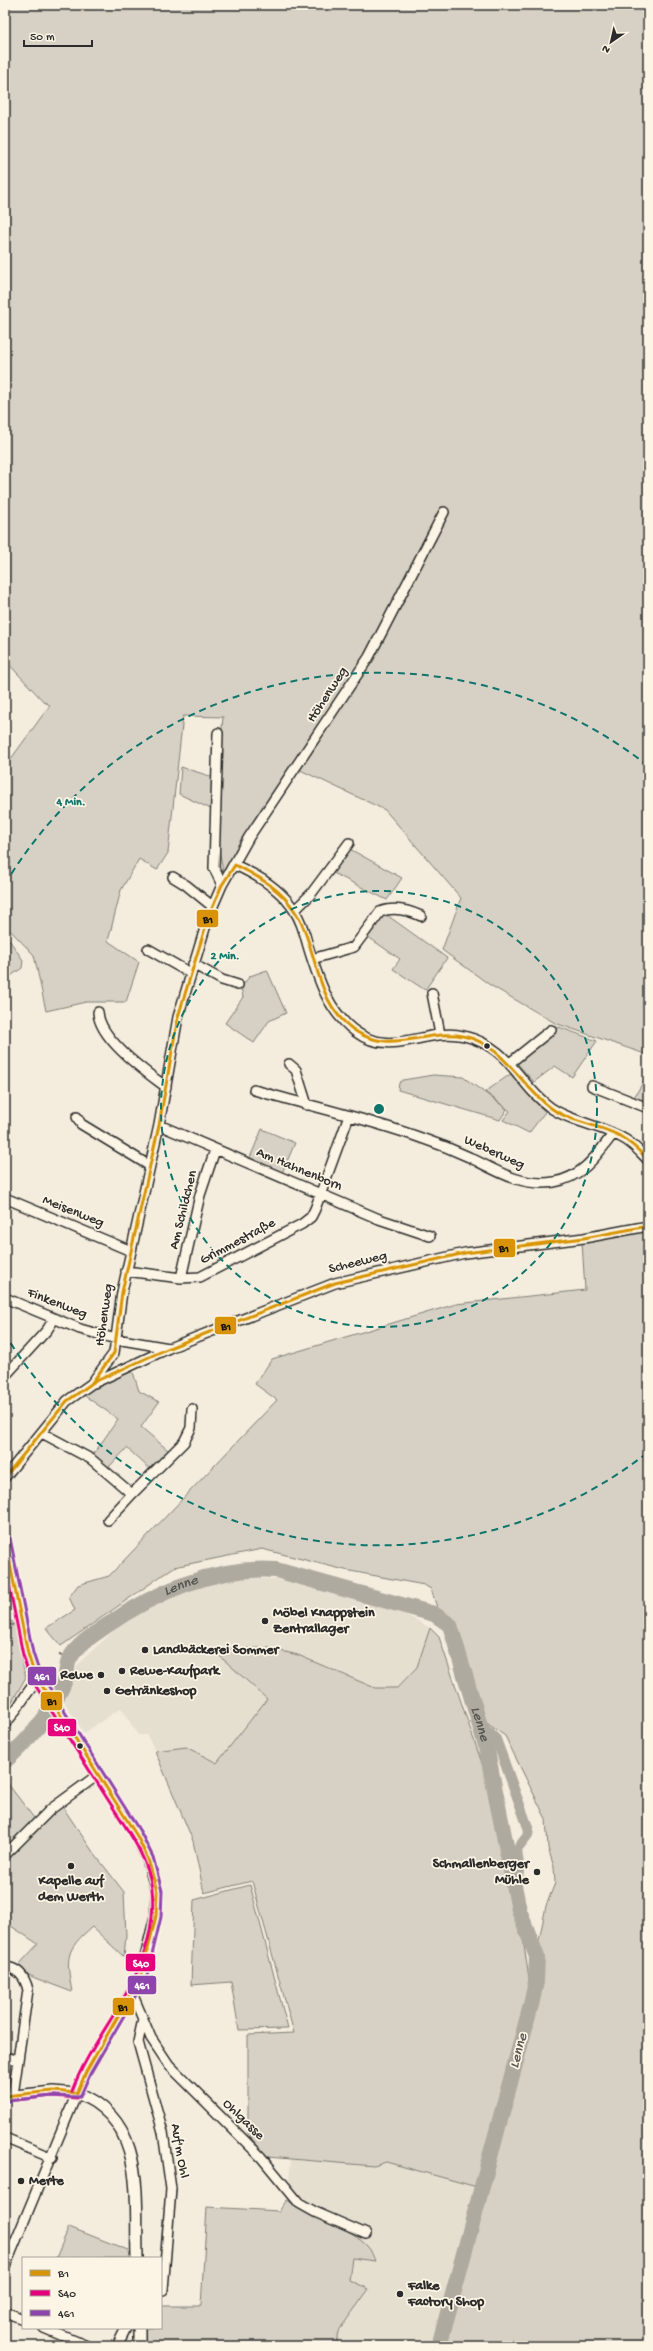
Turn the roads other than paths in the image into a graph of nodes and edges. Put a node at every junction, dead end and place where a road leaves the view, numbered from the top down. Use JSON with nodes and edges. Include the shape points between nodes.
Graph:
{"nodes":[{"id":1,"x":444,"y":512,"type":"dead end"},
{"id":2,"x":218,"y":733,"type":"dead end"},
{"id":3,"x":350,"y":843,"type":"dead end"},
{"id":4,"x":235,"y":865,"type":"junction"},
{"id":5,"x":173,"y":877,"type":"dead end"},
{"id":6,"x":222,"y":885,"type":"junction"},
{"id":7,"x":212,"y":906,"type":"junction"},
{"id":8,"x":295,"y":910,"type":"junction"},
{"id":9,"x":421,"y":916,"type":"dead end"},
{"id":10,"x":148,"y":948,"type":"dead end"},
{"id":11,"x":312,"y":959,"type":"junction"},
{"id":12,"x":192,"y":969,"type":"junction"},
{"id":13,"x":238,"y":985,"type":"dead end"},
{"id":14,"x":432,"y":993,"type":"dead end"},
{"id":15,"x":98,"y":1012,"type":"dead end"},
{"id":16,"x":551,"y":1030,"type":"dead end"},
{"id":17,"x":440,"y":1034,"type":"junction"},
{"id":18,"x":511,"y":1062,"type":"junction"},
{"id":19,"x":289,"y":1064,"type":"dead end"},
{"id":20,"x":592,"y":1086,"type":"dead end"},
{"id":21,"x":166,"y":1087,"type":"junction"},
{"id":22,"x":254,"y":1090,"type":"dead end"},
{"id":23,"x":307,"y":1105,"type":"junction"},
{"id":24,"x":648,"y":1108,"type":"edge"},
{"id":25,"x":349,"y":1116,"type":"junction"},
{"id":26,"x":77,"y":1117,"type":"dead end"},
{"id":27,"x":159,"y":1125,"type":"junction"},
{"id":28,"x":613,"y":1134,"type":"junction"},
{"id":29,"x":215,"y":1150,"type":"junction"},
{"id":30,"x":648,"y":1160,"type":"edge"},
{"id":31,"x":150,"y":1166,"type":"junction"},
{"id":32,"x":319,"y":1194,"type":"junction"},
{"id":33,"x":5,"y":1198,"type":"edge"},
{"id":34,"x":648,"y":1226,"type":"edge"},
{"id":35,"x":430,"y":1236,"type":"dead end"},
{"id":36,"x":131,"y":1251,"type":"junction"},
{"id":37,"x":126,"y":1271,"type":"junction"},
{"id":38,"x":181,"y":1278,"type":"junction"},
{"id":39,"x":5,"y":1298,"type":"edge"},
{"id":40,"x":54,"y":1319,"type":"junction"},
{"id":41,"x":116,"y":1339,"type":"junction"},
{"id":42,"x":169,"y":1348,"type":"junction"},
{"id":43,"x":5,"y":1376,"type":"edge"},
{"id":44,"x":91,"y":1384,"type":"junction"},
{"id":45,"x":192,"y":1408,"type":"dead end"},
{"id":46,"x":42,"y":1433,"type":"junction"},
{"id":47,"x":5,"y":1477,"type":"edge"},
{"id":48,"x":132,"y":1494,"type":"junction"},
{"id":49,"x":108,"y":1520,"type":"dead end"},
{"id":50,"x":5,"y":1539,"type":"edge"},
{"id":51,"x":40,"y":1683,"type":"junction"},
{"id":52,"x":5,"y":1724,"type":"edge"},
{"id":53,"x":99,"y":1774,"type":"junction"},
{"id":54,"x":5,"y":1855,"type":"edge"},
{"id":55,"x":5,"y":1967,"type":"edge"},
{"id":56,"x":132,"y":1993,"type":"junction"},
{"id":57,"x":143,"y":2019,"type":"junction"},
{"id":58,"x":5,"y":2057,"type":"edge"},
{"id":59,"x":17,"y":2060,"type":"junction"},
{"id":60,"x":77,"y":2093,"type":"junction"},
{"id":61,"x":9,"y":2096,"type":"edge"},
{"id":62,"x":5,"y":2138,"type":"edge"},
{"id":63,"x":52,"y":2158,"type":"junction"},
{"id":64,"x":366,"y":2234,"type":"dead end"},
{"id":65,"x":137,"y":2257,"type":"edge"},
{"id":66,"x":5,"y":2267,"type":"edge"},
{"id":67,"x":163,"y":2290,"type":"dead end"},
{"id":68,"x":5,"y":2312,"type":"edge"},
{"id":69,"x":22,"y":2319,"type":"edge"},
{"id":70,"x":46,"y":2329,"type":"edge"},
{"id":71,"x":126,"y":2329,"type":"edge"},
{"id":72,"x":139,"y":2329,"type":"edge"},
{"id":73,"x":87,"y":2346,"type":"edge"},
{"id":74,"x":117,"y":2346,"type":"edge"},
{"id":75,"x":140,"y":2346,"type":"edge"}],
"edges":[{"from":1,"to":4,"type":"street","name":"Höhenweg","via":[[369,657],[249,837]]},
{"from":2,"to":6,"type":"street","via":[[214,868]]},
{"from":3,"to":8,"type":"street","via":[[311,894]]},
{"from":4,"to":6,"type":"street","name":"Höhenweg"},
{"from":4,"to":8,"type":"street","via":[[270,885]]},
{"from":5,"to":7,"type":"street"},
{"from":6,"to":7,"type":"street","name":"Höhenweg"},
{"from":7,"to":12,"type":"street","name":"Höhenweg"},
{"from":8,"to":11,"type":"street"},
{"from":9,"to":11,"type":"street","via":[[406,910],[385,910],[380,912],[354,947]]},
{"from":10,"to":12,"type":"street"},
{"from":11,"to":17,"type":"street","via":[[330,1002],[343,1021],[357,1033],[381,1043],[397,1044]]},
{"from":12,"to":13,"type":"street"},
{"from":12,"to":21,"type":"street","name":"Höhenweg","via":[[178,1017]]},
{"from":14,"to":17,"type":"street"},
{"from":15,"to":21,"type":"street","via":[[100,1023],[122,1050]]},
{"from":16,"to":18,"type":"street"},
{"from":17,"to":18,"type":"street","via":[[463,1035],[479,1041]]},
{"from":18,"to":28,"type":"street","via":[[539,1098],[551,1108],[569,1118]]},
{"from":19,"to":23,"type":"street","via":[[296,1070]]},
{"from":20,"to":24,"type":"street"},
{"from":21,"to":27,"type":"street","name":"Höhenweg"},
{"from":22,"to":23,"type":"street","name":"Weberweg"},
{"from":23,"to":25,"type":"street","name":"Weberweg"},
{"from":25,"to":28,"type":"street","name":"Weberweg","via":[[423,1138],[514,1180],[530,1183],[555,1182],[580,1172],[588,1166]]},
{"from":25,"to":32,"type":"street"},
{"from":26,"to":31,"type":"street","via":[[81,1124]]},
{"from":27,"to":29,"type":"street","name":"Am Hahnenborn"},
{"from":27,"to":31,"type":"street","name":"Höhenweg"},
{"from":28,"to":30,"type":"street","via":[[630,1142]]},
{"from":29,"to":32,"type":"street","name":"Am Hahnenborn"},
{"from":29,"to":38,"type":"street","name":"Am Schildchen","via":[[200,1195]]},
{"from":31,"to":36,"type":"street","name":"Höhenweg"},
{"from":32,"to":35,"type":"street","name":"Am Hahnenborn","via":[[379,1219]]},
{"from":32,"to":38,"type":"street","name":"Grimmestraße","via":[[312,1213],[302,1224],[207,1275]]},
{"from":33,"to":36,"type":"street","name":"Meisenweg"},
{"from":34,"to":42,"type":"street","name":"Scheeweg","via":[[584,1238],[465,1253],[354,1278],[303,1295]]},
{"from":36,"to":37,"type":"street","name":"Höhenweg"},
{"from":37,"to":38,"type":"street","name":"Grimmestraße"},
{"from":37,"to":41,"type":"street","name":"Höhenweg"},
{"from":39,"to":40,"type":"street","name":"Finkenweg"},
{"from":40,"to":41,"type":"street","name":"Finkenweg"},
{"from":40,"to":43,"type":"street"},
{"from":41,"to":42,"type":"street","name":"Finkenweg"},
{"from":41,"to":44,"type":"street","name":"Höhenweg","via":[[112,1358]]},
{"from":42,"to":44,"type":"street","name":"Scheeweg"},
{"from":44,"to":46,"type":"street","name":"Höhenweg","via":[[67,1400]]},
{"from":45,"to":48,"type":"street","via":[[191,1428],[184,1442]]},
{"from":46,"to":47,"type":"street","name":"Höhenweg"},
{"from":46,"to":48,"type":"street","via":[[91,1459]]},
{"from":48,"to":49,"type":"street"},
{"from":50,"to":51,"type":"street","via":[[30,1664]]},
{"from":51,"to":52,"type":"street","via":[[26,1692]]},
{"from":51,"to":53,"type":"street"},
{"from":53,"to":54,"type":"street","via":[[51,1809]]},
{"from":53,"to":56,"type":"street","via":[[137,1836],[148,1859],[157,1890],[151,1942],[142,1974]]},
{"from":55,"to":59,"type":"street","via":[[19,1972],[24,1977],[28,1990]]},
{"from":56,"to":57,"type":"street","name":"Ohlgasse"},
{"from":56,"to":60,"type":"street","via":[[86,2072]]},
{"from":57,"to":64,"type":"street","name":"Ohlgasse","via":[[156,2048],[174,2071],[256,2152],[299,2203]]},
{"from":57,"to":67,"type":"street","name":"Auf'm Ohl","via":[[138,2042],[163,2132],[171,2189]]},
{"from":58,"to":59,"type":"street"},
{"from":59,"to":61,"type":"street"},
{"from":60,"to":61,"type":"street","via":[[53,2091]]},
{"from":60,"to":63,"type":"street"},
{"from":60,"to":65,"type":"street","via":[[104,2108],[121,2128],[129,2145],[134,2174]]},
{"from":62,"to":63,"type":"street"},
{"from":63,"to":66,"type":"street"},
{"from":68,"to":69,"type":"street"},
{"from":70,"to":73,"type":"street"},
{"from":71,"to":74,"type":"street"},
{"from":72,"to":75,"type":"street"}]}
